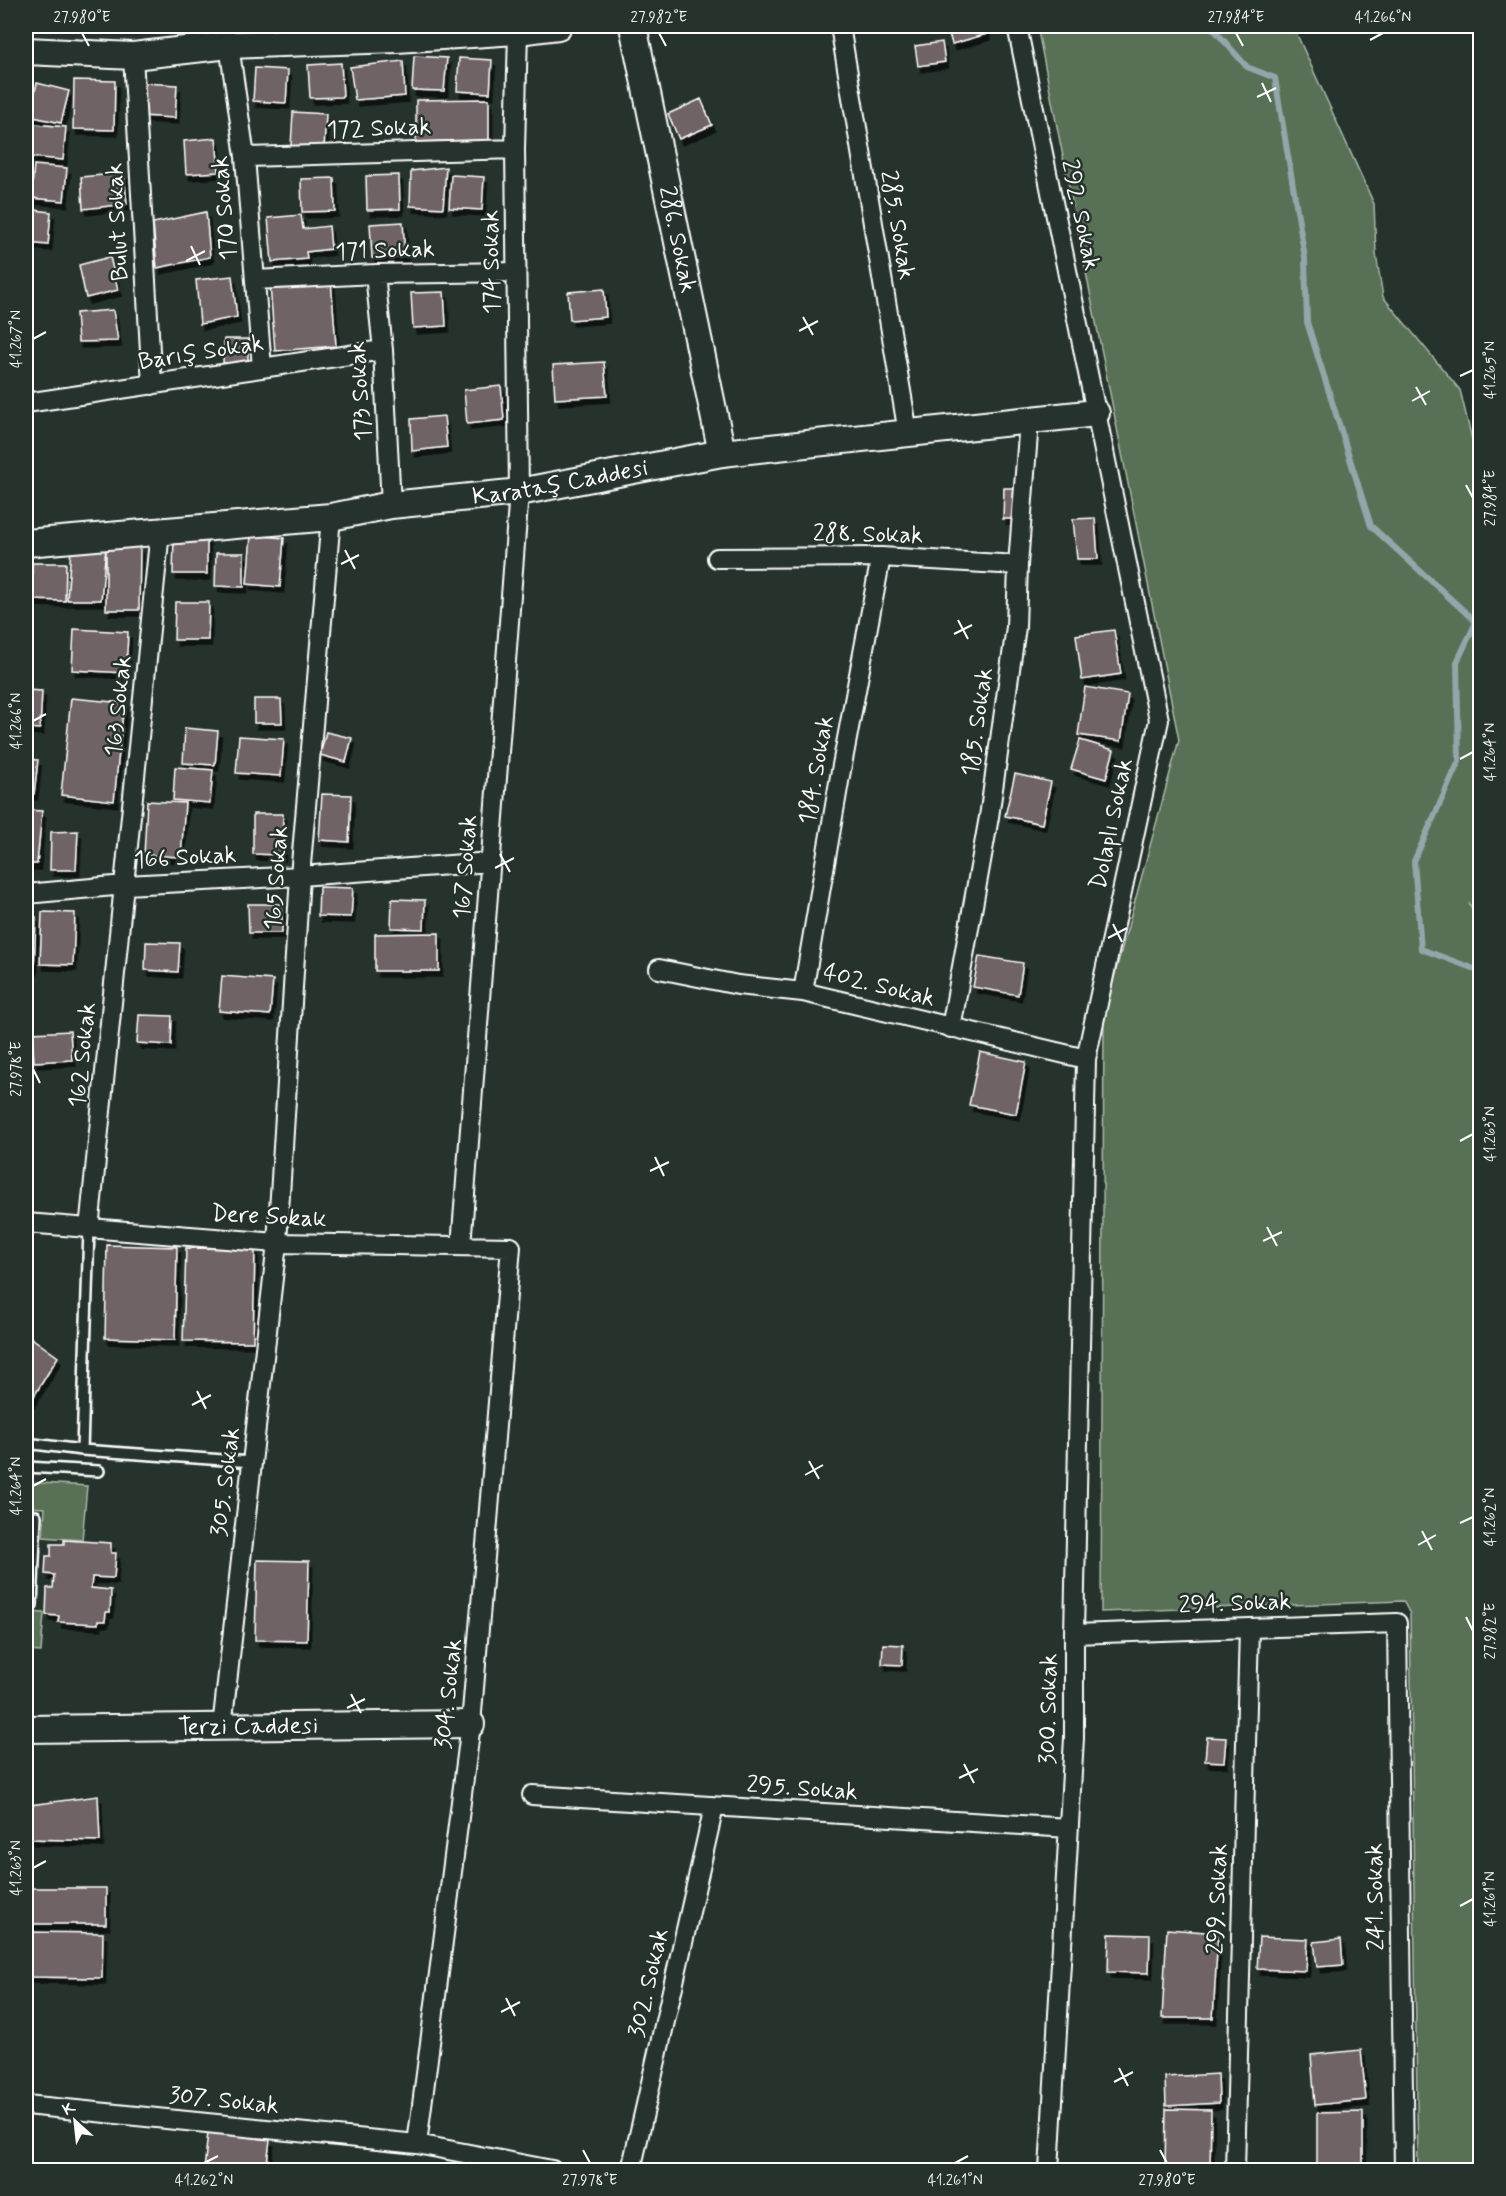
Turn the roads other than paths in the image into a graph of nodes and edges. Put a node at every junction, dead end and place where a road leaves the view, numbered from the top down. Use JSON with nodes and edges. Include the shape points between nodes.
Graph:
{"nodes":[{"id":1,"x":558,"y":26,"type":"edge"},
{"id":2,"x":633,"y":26,"type":"edge"},
{"id":3,"x":840,"y":26,"type":"edge"},
{"id":4,"x":1017,"y":26,"type":"edge"},
{"id":5,"x":518,"y":31,"type":"junction"},
{"id":6,"x":261,"y":34,"type":"edge"},
{"id":7,"x":229,"y":45,"type":"junction"},
{"id":8,"x":26,"y":51,"type":"edge"},
{"id":9,"x":133,"y":56,"type":"junction"},
{"id":10,"x":515,"y":149,"type":"junction"},
{"id":11,"x":245,"y":157,"type":"junction"},
{"id":12,"x":516,"y":272,"type":"junction"},
{"id":13,"x":375,"y":274,"type":"junction"},
{"id":14,"x":255,"y":280,"type":"junction"},
{"id":15,"x":383,"y":350,"type":"junction"},
{"id":16,"x":262,"y":368,"type":"junction"},
{"id":17,"x":152,"y":385,"type":"junction"},
{"id":18,"x":26,"y":404,"type":"edge"},
{"id":19,"x":1096,"y":413,"type":"junction"},
{"id":20,"x":1029,"y":421,"type":"junction"},
{"id":21,"x":908,"y":433,"type":"junction"},
{"id":22,"x":722,"y":453,"type":"junction"},
{"id":23,"x":519,"y":492,"type":"junction"},
{"id":24,"x":391,"y":506,"type":"junction"},
{"id":25,"x":331,"y":517,"type":"junction"},
{"id":26,"x":160,"y":531,"type":"junction"},
{"id":27,"x":26,"y":543,"type":"edge"},
{"id":28,"x":881,"y":557,"type":"junction"},
{"id":29,"x":717,"y":558,"type":"dead end"},
{"id":30,"x":1018,"y":565,"type":"junction"},
{"id":31,"x":491,"y":862,"type":"junction"},
{"id":32,"x":300,"y":876,"type":"junction"},
{"id":33,"x":125,"y":885,"type":"junction"},
{"id":34,"x":26,"y":894,"type":"edge"},
{"id":35,"x":659,"y":969,"type":"dead end"},
{"id":36,"x":803,"y":992,"type":"junction"},
{"id":37,"x":951,"y":1028,"type":"junction"},
{"id":38,"x":1086,"y":1059,"type":"junction"},
{"id":39,"x":26,"y":1223,"type":"edge"},
{"id":40,"x":89,"y":1229,"type":"junction"},
{"id":41,"x":277,"y":1243,"type":"junction"},
{"id":42,"x":461,"y":1246,"type":"junction"},
{"id":43,"x":511,"y":1247,"type":"joint"},
{"id":44,"x":1081,"y":1248,"type":"joint"},
{"id":45,"x":26,"y":1443,"type":"edge"},
{"id":46,"x":82,"y":1450,"type":"junction"},
{"id":47,"x":252,"y":1462,"type":"junction"},
{"id":48,"x":26,"y":1467,"type":"edge"},
{"id":49,"x":99,"y":1472,"type":"dead end"},
{"id":50,"x":36,"y":1516,"type":"dead end"},
{"id":51,"x":26,"y":1605,"type":"edge"},
{"id":52,"x":1397,"y":1623,"type":"joint"},
{"id":53,"x":1250,"y":1628,"type":"junction"},
{"id":54,"x":1074,"y":1634,"type":"junction"},
{"id":55,"x":471,"y":1724,"type":"junction"},
{"id":56,"x":222,"y":1727,"type":"junction"},
{"id":57,"x":26,"y":1729,"type":"edge"},
{"id":58,"x":532,"y":1795,"type":"dead end"},
{"id":59,"x":714,"y":1807,"type":"junction"},
{"id":60,"x":1069,"y":1828,"type":"junction"},
{"id":61,"x":26,"y":2105,"type":"edge"},
{"id":62,"x":417,"y":2144,"type":"junction"},
{"id":63,"x":552,"y":2170,"type":"edge"},
{"id":64,"x":631,"y":2170,"type":"edge"},
{"id":65,"x":1049,"y":2170,"type":"edge"},
{"id":66,"x":1235,"y":2170,"type":"edge"},
{"id":67,"x":1404,"y":2170,"type":"edge"}],
"edges":[{"from":1,"to":5,"type":"street"},
{"from":2,"to":22,"type":"street","name":"286. Sokak"},
{"from":3,"to":21,"type":"street","name":"285. Sokak"},
{"from":4,"to":19,"type":"street","name":"292. Sokak"},
{"from":5,"to":6,"type":"street","via":[[397,39]]},
{"from":5,"to":10,"type":"street","name":"174 Sokak"},
{"from":6,"to":7,"type":"street"},
{"from":7,"to":9,"type":"street"},
{"from":7,"to":11,"type":"street","name":"170 Sokak"},
{"from":8,"to":9,"type":"street"},
{"from":9,"to":17,"type":"street","name":"Bulut Sokak"},
{"from":10,"to":11,"type":"street","name":"172 Sokak"},
{"from":10,"to":12,"type":"street","name":"174 Sokak"},
{"from":11,"to":14,"type":"street","name":"170 Sokak"},
{"from":12,"to":13,"type":"street","name":"171 Sokak"},
{"from":12,"to":23,"type":"street","name":"174 Sokak"},
{"from":13,"to":14,"type":"street","name":"171 Sokak"},
{"from":13,"to":15,"type":"street","name":"173 Sokak"},
{"from":14,"to":16,"type":"street","name":"170 Sokak"},
{"from":15,"to":16,"type":"street","name":"Barış Sokak"},
{"from":15,"to":24,"type":"street","name":"173 Sokak"},
{"from":16,"to":17,"type":"street","name":"Barış Sokak"},
{"from":17,"to":18,"type":"street","name":"Barış Sokak"},
{"from":19,"to":20,"type":"street","name":"Karataş Caddesi"},
{"from":19,"to":38,"type":"street","name":"Dolaplı Sokak","via":[[1159,720]]},
{"from":20,"to":21,"type":"street","name":"Karataş Caddesi"},
{"from":20,"to":30,"type":"street","name":"185. Sokak"},
{"from":21,"to":22,"type":"street","name":"Karataş Caddesi"},
{"from":22,"to":23,"type":"street","name":"Karataş Caddesi"},
{"from":23,"to":24,"type":"street","name":"Karataş Caddesi"},
{"from":23,"to":31,"type":"street","name":"167 Sokak"},
{"from":24,"to":25,"type":"street","name":"Karataş Caddesi"},
{"from":25,"to":26,"type":"street","name":"Karataş Caddesi"},
{"from":25,"to":32,"type":"street","name":"165 Sokak"},
{"from":26,"to":27,"type":"street","name":"Karataş Caddesi"},
{"from":26,"to":33,"type":"street","name":"163 Sokak"},
{"from":28,"to":29,"type":"street","name":"288. Sokak"},
{"from":28,"to":30,"type":"street","name":"288. Sokak"},
{"from":28,"to":36,"type":"street","name":"184. Sokak"},
{"from":30,"to":37,"type":"street","name":"185. Sokak","via":[[1016,627],[989,817]]},
{"from":31,"to":32,"type":"street","name":"166 Sokak"},
{"from":31,"to":42,"type":"street","name":"167 Sokak"},
{"from":32,"to":33,"type":"street","name":"166 Sokak"},
{"from":32,"to":41,"type":"street","name":"165 Sokak"},
{"from":33,"to":34,"type":"street","name":"166 Sokak"},
{"from":33,"to":40,"type":"street","name":"162 Sokak"},
{"from":35,"to":36,"type":"street","name":"402. Sokak","via":[[738,985]]},
{"from":36,"to":37,"type":"street","name":"402. Sokak"},
{"from":37,"to":38,"type":"street","name":"402. Sokak"},
{"from":38,"to":44,"type":"street","name":"Dolaplı Sokak"},
{"from":39,"to":40,"type":"street","name":"Dere Sokak"},
{"from":40,"to":41,"type":"street","name":"Dere Sokak"},
{"from":40,"to":46,"type":"lane"},
{"from":41,"to":42,"type":"street","name":"Dere Sokak"},
{"from":41,"to":47,"type":"street","name":"305. Sokak"},
{"from":42,"to":43,"type":"street","name":"Dere Sokak"},
{"from":43,"to":55,"type":"street","name":"304. Sokak"},
{"from":44,"to":54,"type":"street","name":"300. Sokak"},
{"from":45,"to":46,"type":"lane"},
{"from":46,"to":47,"type":"lane"},
{"from":47,"to":56,"type":"street","name":"305. Sokak"},
{"from":48,"to":49,"type":"lane"},
{"from":50,"to":51,"type":"lane","via":[[32,1605]]},
{"from":52,"to":53,"type":"street","name":"294. Sokak"},
{"from":52,"to":67,"type":"street","name":"241. Sokak"},
{"from":53,"to":54,"type":"street","name":"294. Sokak"},
{"from":53,"to":66,"type":"street","name":"299. Sokak"},
{"from":54,"to":60,"type":"street","name":"300. Sokak"},
{"from":55,"to":56,"type":"street","name":"Terzi Caddesi"},
{"from":55,"to":62,"type":"street","name":"304. Sokak"},
{"from":56,"to":57,"type":"street","name":"Terzi Caddesi"},
{"from":58,"to":59,"type":"street","name":"295. Sokak"},
{"from":59,"to":60,"type":"street","name":"295. Sokak"},
{"from":59,"to":64,"type":"street","name":"302. Sokak"},
{"from":60,"to":65,"type":"street","name":"300. Sokak"},
{"from":61,"to":62,"type":"street","name":"307. Sokak"},
{"from":62,"to":63,"type":"street","name":"307. Sokak"}]}
